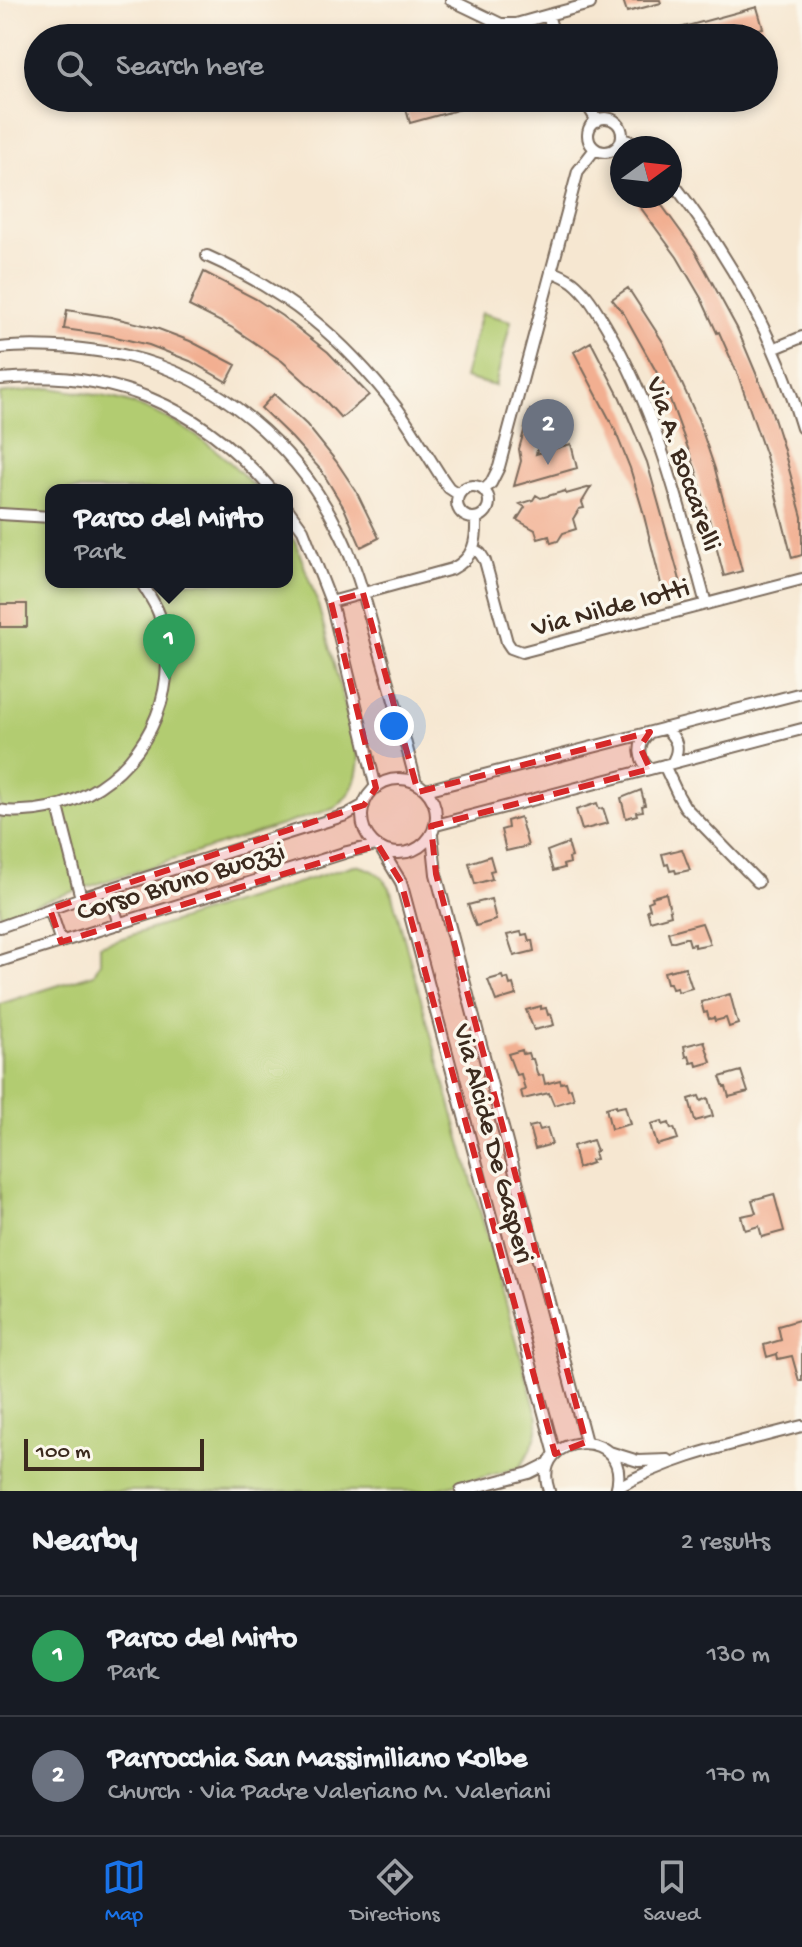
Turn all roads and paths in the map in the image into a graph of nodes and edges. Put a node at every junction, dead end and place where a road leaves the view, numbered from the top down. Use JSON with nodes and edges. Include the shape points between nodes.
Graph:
{"nodes":[{"id":1,"x":451,"y":0,"type":"edge"},
{"id":2,"x":590,"y":4,"type":"dead end"},
{"id":3,"x":548,"y":15,"type":"junction"},
{"id":4,"x":551,"y":24,"type":"edge"},
{"id":5,"x":592,"y":112,"type":"edge"},
{"id":6,"x":597,"y":121,"type":"junction"},
{"id":7,"x":622,"y":136,"type":"edge"},
{"id":8,"x":595,"y":149,"type":"junction"},
{"id":9,"x":610,"y":151,"type":"edge"},
{"id":10,"x":682,"y":195,"type":"edge"},
{"id":11,"x":207,"y":256,"type":"dead end"},
{"id":12,"x":551,"y":271,"type":"junction"},
{"id":13,"x":802,"y":337,"type":"edge"},
{"id":14,"x":0,"y":348,"type":"edge"},
{"id":15,"x":773,"y":349,"type":"junction"},
{"id":16,"x":0,"y":379,"type":"edge"},
{"id":17,"x":802,"y":428,"type":"edge"},
{"id":18,"x":267,"y":484,"type":"edge"},
{"id":19,"x":484,"y":490,"type":"junction"},
{"id":20,"x":458,"y":494,"type":"junction"},
{"id":21,"x":0,"y":514,"type":"edge"},
{"id":22,"x":293,"y":516,"type":"edge"},
{"id":23,"x":45,"y":517,"type":"edge"},
{"id":24,"x":476,"y":518,"type":"junction"},
{"id":25,"x":473,"y":549,"type":"junction"},
{"id":26,"x":802,"y":579,"type":"edge"},
{"id":27,"x":144,"y":588,"type":"edge"},
{"id":28,"x":363,"y":593,"type":"junction"},
{"id":29,"x":331,"y":602,"type":"junction"},
{"id":30,"x":706,"y":604,"type":"junction"},
{"id":31,"x":802,"y":693,"type":"edge"},
{"id":32,"x":665,"y":728,"type":"junction"},
{"id":33,"x":802,"y":729,"type":"edge"},
{"id":34,"x":650,"y":732,"type":"junction"},
{"id":35,"x":668,"y":764,"type":"junction"},
{"id":36,"x":650,"y":769,"type":"junction"},
{"id":37,"x":416,"y":783,"type":"junction"},
{"id":38,"x":376,"y":788,"type":"junction"},
{"id":39,"x":426,"y":790,"type":"junction"},
{"id":40,"x":364,"y":805,"type":"junction"},
{"id":41,"x":58,"y":807,"type":"junction"},
{"id":42,"x":0,"y":810,"type":"edge"},
{"id":43,"x":434,"y":830,"type":"junction"},
{"id":44,"x":378,"y":847,"type":"junction"},
{"id":45,"x":758,"y":882,"type":"dead end"},
{"id":46,"x":108,"y":889,"type":"junction"},
{"id":47,"x":81,"y":898,"type":"junction"},
{"id":48,"x":50,"y":909,"type":"junction"},
{"id":49,"x":119,"y":924,"type":"junction"},
{"id":50,"x":0,"y":927,"type":"edge"},
{"id":51,"x":61,"y":942,"type":"junction"},
{"id":52,"x":0,"y":961,"type":"edge"},
{"id":53,"x":802,"y":1426,"type":"edge"},
{"id":54,"x":586,"y":1442,"type":"junction"},
{"id":55,"x":606,"y":1451,"type":"junction"},
{"id":56,"x":552,"y":1459,"type":"junction"},
{"id":57,"x":678,"y":1459,"type":"junction"},
{"id":58,"x":616,"y":1490,"type":"edge"},
{"id":59,"x":461,"y":1491,"type":"edge"},
{"id":60,"x":549,"y":1491,"type":"edge"}],
"edges":[{"from":1,"to":3,"type":"street","via":[[501,24]]},
{"from":2,"to":3,"type":"street"},
{"from":3,"to":4,"type":"street"},
{"from":5,"to":6,"type":"street"},
{"from":6,"to":7,"type":"street","via":[[615,122]]},
{"from":6,"to":8,"type":"street","via":[[588,137]]},
{"from":8,"to":9,"type":"street"},
{"from":8,"to":12,"type":"street","via":[[578,171]]},
{"from":10,"to":15,"type":"street","via":[[727,261]]},
{"from":11,"to":20,"type":"street","via":[[239,270],[331,334],[399,411]]},
{"from":12,"to":19,"type":"street","via":[[499,467]]},
{"from":12,"to":30,"type":"street","name":"Via A. Boccarelli","via":[[573,281],[587,296],[633,376],[674,483]]},
{"from":13,"to":15,"type":"street"},
{"from":14,"to":28,"type":"street","via":[[48,346],[128,356],[192,380],[228,402],[300,468],[338,528]]},
{"from":15,"to":17,"type":"street"},
{"from":16,"to":18,"type":"street","via":[[82,379],[149,397],[203,427]]},
{"from":19,"to":20,"type":"street","via":[[473,485]]},
{"from":19,"to":24,"type":"street","via":[[488,508]]},
{"from":20,"to":24,"type":"street","via":[[461,513]]},
{"from":21,"to":23,"type":"street"},
{"from":22,"to":29,"type":"street"},
{"from":24,"to":25,"type":"street"},
{"from":25,"to":28,"type":"street","via":[[452,569]]},
{"from":25,"to":30,"type":"street","name":"Via Nilde Iotti","via":[[485,561],[507,642],[522,652]]},
{"from":26,"to":30,"type":"street","name":"Via Nilde Iotti"},
{"from":27,"to":41,"type":"street","via":[[158,613],[167,662],[153,727],[129,763],[97,790]]},
{"from":28,"to":29,"type":"street"},
{"from":28,"to":37,"type":"street"},
{"from":29,"to":38,"type":"street"},
{"from":31,"to":32,"type":"street"},
{"from":32,"to":34,"type":"street"},
{"from":32,"to":35,"type":"street","via":[[678,748]]},
{"from":33,"to":35,"type":"street"},
{"from":34,"to":36,"type":"street","via":[[640,747]]},
{"from":34,"to":39,"type":"street"},
{"from":35,"to":36,"type":"street"},
{"from":35,"to":45,"type":"street","via":[[685,807]]},
{"from":36,"to":43,"type":"street"},
{"from":37,"to":38,"type":"street","via":[[395,779]]},
{"from":37,"to":39,"type":"street"},
{"from":38,"to":40,"type":"street"},
{"from":39,"to":43,"type":"street","via":[[437,812]]},
{"from":40,"to":44,"type":"street","via":[[364,827]]},
{"from":40,"to":46,"type":"street","name":"Corso Bruno Buozzi"},
{"from":41,"to":42,"type":"street"},
{"from":41,"to":47,"type":"street"},
{"from":43,"to":44,"type":"street","via":[[415,851],[392,853]]},
{"from":43,"to":54,"type":"street","name":"Via Alcide De Gasperi","via":[[436,874]]},
{"from":44,"to":49,"type":"street","name":"Corso Bruno Buozzi","via":[[347,852]]},
{"from":44,"to":56,"type":"street","name":"Via Alcide De Gasperi","via":[[401,882]]},
{"from":46,"to":47,"type":"street","name":"Corso Bruno Buozzi"},
{"from":46,"to":49,"type":"street"},
{"from":47,"to":48,"type":"street","name":"Corso Bruno Buozzi"},
{"from":48,"to":50,"type":"street","name":"Corso Bruno Buozzi"},
{"from":48,"to":51,"type":"street"},
{"from":49,"to":51,"type":"street","name":"Corso Bruno Buozzi"},
{"from":51,"to":52,"type":"street","name":"Corso Bruno Buozzi"},
{"from":53,"to":57,"type":"street"},
{"from":54,"to":55,"type":"street"},
{"from":54,"to":56,"type":"street","via":[[564,1447]]},
{"from":55,"to":57,"type":"street","via":[[638,1461]]},
{"from":55,"to":58,"type":"street","via":[[617,1468]]},
{"from":56,"to":59,"type":"street","via":[[529,1473]]},
{"from":56,"to":60,"type":"street","name":"Via Alcide De Gasperi","via":[[546,1475]]},
{"from":57,"to":58,"type":"street"}]}
